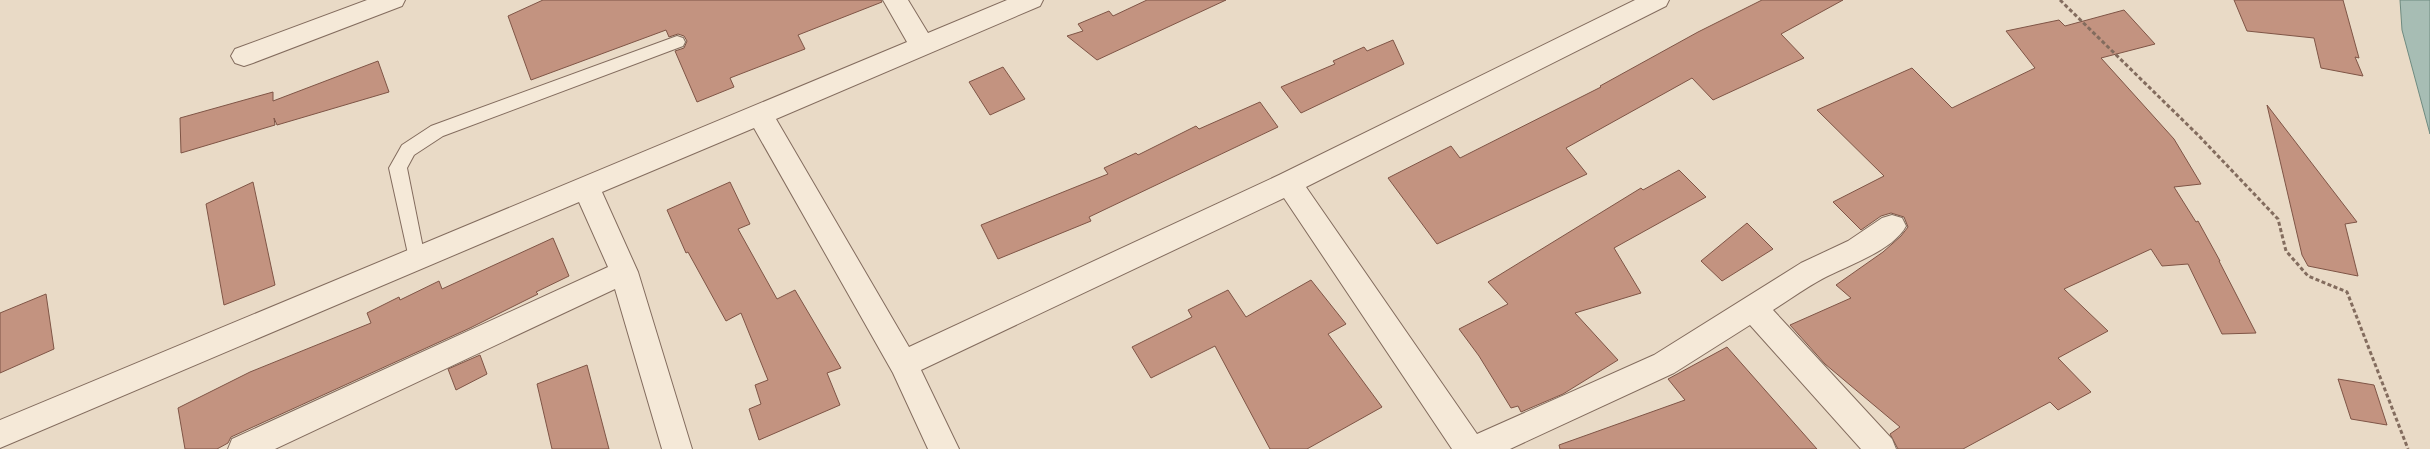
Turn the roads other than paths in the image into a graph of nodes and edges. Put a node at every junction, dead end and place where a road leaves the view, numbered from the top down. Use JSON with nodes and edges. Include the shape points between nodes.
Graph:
{"nodes":[{"id":1,"x":393,"y":0,"type":"edge"},
{"id":2,"x":895,"y":0,"type":"edge"},
{"id":3,"x":1031,"y":0,"type":"edge"},
{"id":4,"x":1657,"y":0,"type":"edge"},
{"id":5,"x":677,"y":42,"type":"dead end"},
{"id":6,"x":924,"y":46,"type":"junction"},
{"id":7,"x":244,"y":56,"type":"dead end"},
{"id":8,"x":758,"y":113,"type":"junction"},
{"id":9,"x":1289,"y":183,"type":"junction"},
{"id":10,"x":586,"y":186,"type":"junction"},
{"id":11,"x":1892,"y":226,"type":"dead end"},
{"id":12,"x":416,"y":258,"type":"junction"},
{"id":13,"x":624,"y":272,"type":"junction"},
{"id":14,"x":1754,"y":309,"type":"junction"},
{"id":15,"x":904,"y":364,"type":"junction"},
{"id":16,"x":0,"y":434,"type":"edge"},
{"id":17,"x":243,"y":449,"type":"edge"},
{"id":18,"x":677,"y":449,"type":"edge"},
{"id":19,"x":944,"y":449,"type":"edge"},
{"id":20,"x":1470,"y":449,"type":"edge"},
{"id":21,"x":1477,"y":449,"type":"edge"},
{"id":22,"x":1881,"y":449,"type":"edge"}],
"edges":[{"from":1,"to":7,"type":"street"},
{"from":2,"to":6,"type":"street"},
{"from":3,"to":6,"type":"street"},
{"from":4,"to":9,"type":"street"},
{"from":5,"to":12,"type":"lane","via":[[437,131],[408,150],[398,168]]},
{"from":6,"to":8,"type":"street"},
{"from":8,"to":10,"type":"street"},
{"from":8,"to":15,"type":"street"},
{"from":9,"to":15,"type":"street"},
{"from":9,"to":20,"type":"street"},
{"from":10,"to":12,"type":"street"},
{"from":10,"to":13,"type":"street"},
{"from":11,"to":14,"type":"street","via":[[1858,249],[1811,271]]},
{"from":12,"to":16,"type":"street"},
{"from":13,"to":17,"type":"street"},
{"from":13,"to":18,"type":"street"},
{"from":14,"to":21,"type":"street","via":[[1664,364]]},
{"from":14,"to":22,"type":"street"},
{"from":15,"to":19,"type":"street"}]}
